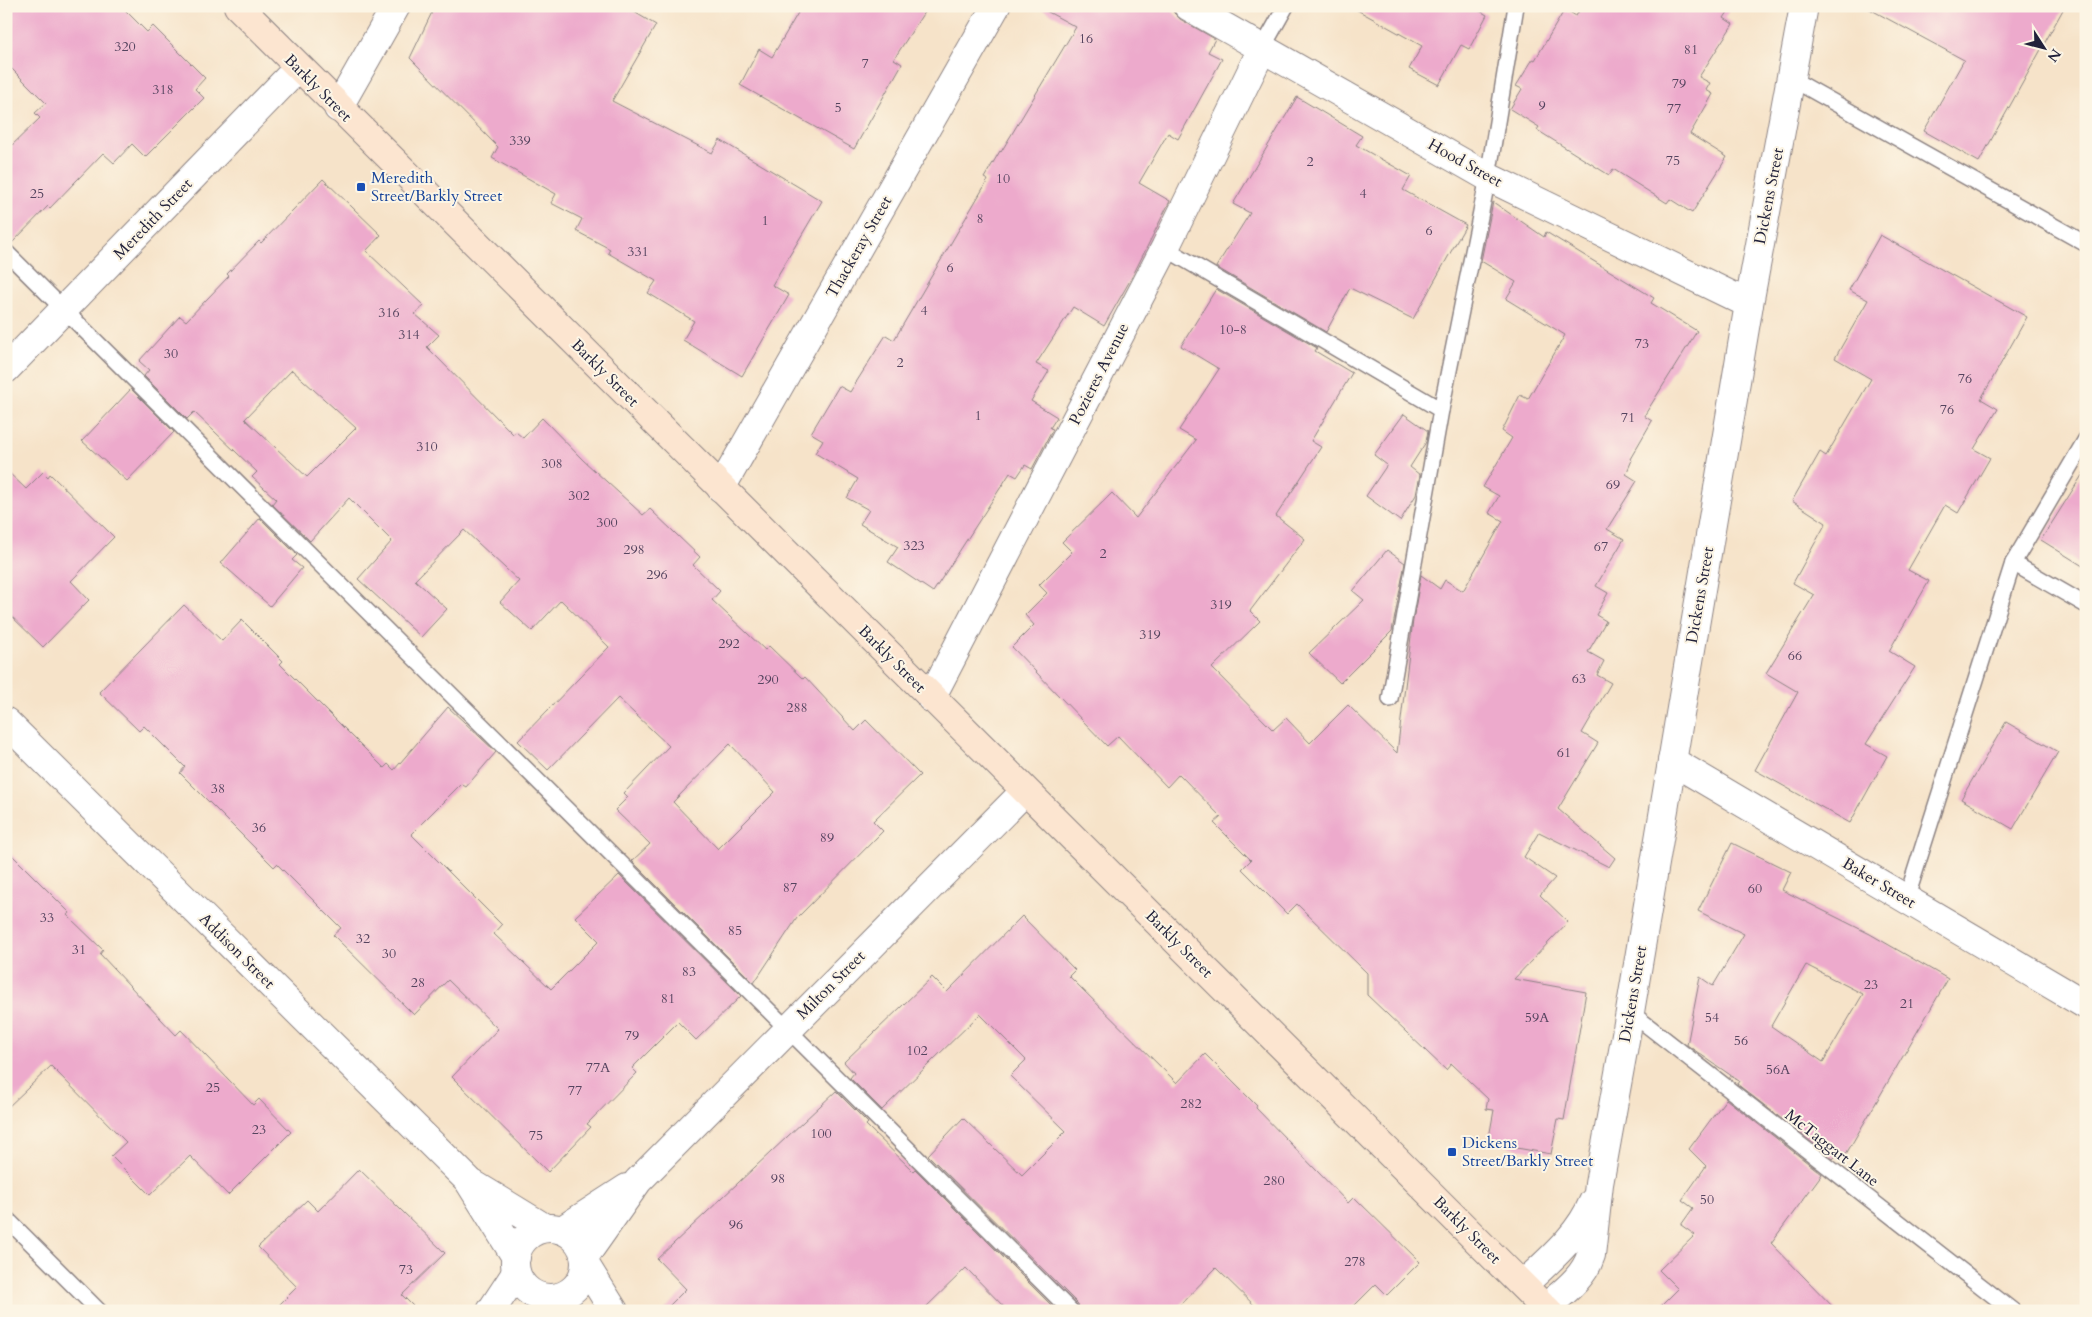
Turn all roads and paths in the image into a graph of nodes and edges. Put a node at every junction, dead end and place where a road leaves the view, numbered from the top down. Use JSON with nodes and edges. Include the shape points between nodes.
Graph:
{"nodes":[{"id":1,"x":238,"y":6,"type":"edge"},
{"id":2,"x":396,"y":6,"type":"edge"},
{"id":3,"x":996,"y":6,"type":"edge"},
{"id":4,"x":1188,"y":6,"type":"edge"},
{"id":5,"x":1286,"y":6,"type":"edge"},
{"id":6,"x":1516,"y":6,"type":"edge"},
{"id":7,"x":1804,"y":6,"type":"edge"},
{"id":8,"x":1263,"y":47,"type":"junction"},
{"id":9,"x":298,"y":68,"type":"junction"},
{"id":10,"x":1792,"y":78,"type":"junction"},
{"id":11,"x":338,"y":108,"type":"junction"},
{"id":12,"x":1488,"y":177,"type":"junction"},
{"id":13,"x":2086,"y":244,"type":"edge"},
{"id":14,"x":1165,"y":248,"type":"junction"},
{"id":15,"x":6,"y":252,"type":"edge"},
{"id":16,"x":1749,"y":304,"type":"junction"},
{"id":17,"x":65,"y":310,"type":"junction"},
{"id":18,"x":6,"y":369,"type":"edge"},
{"id":19,"x":1441,"y":410,"type":"junction"},
{"id":20,"x":2086,"y":439,"type":"edge"},
{"id":21,"x":721,"y":488,"type":"junction"},
{"id":22,"x":2013,"y":563,"type":"junction"},
{"id":23,"x":2086,"y":605,"type":"edge"},
{"id":24,"x":931,"y":698,"type":"junction"},
{"id":25,"x":1390,"y":699,"type":"dead end"},
{"id":26,"x":6,"y":722,"type":"edge"},
{"id":27,"x":1672,"y":761,"type":"junction"},
{"id":28,"x":1025,"y":791,"type":"junction"},
{"id":29,"x":1906,"y":900,"type":"junction"},
{"id":30,"x":2086,"y":1005,"type":"edge"},
{"id":31,"x":1630,"y":1012,"type":"junction"},
{"id":32,"x":788,"y":1028,"type":"junction"},
{"id":33,"x":468,"y":1180,"type":"junction"},
{"id":34,"x":638,"y":1181,"type":"junction"},
{"id":35,"x":1599,"y":1184,"type":"junction"},
{"id":36,"x":6,"y":1218,"type":"edge"},
{"id":37,"x":553,"y":1229,"type":"junction"},
{"id":38,"x":586,"y":1261,"type":"junction"},
{"id":39,"x":516,"y":1265,"type":"junction"},
{"id":40,"x":1523,"y":1285,"type":"junction"},
{"id":41,"x":551,"y":1305,"type":"edge"},
{"id":42,"x":1546,"y":1310,"type":"edge"},
{"id":43,"x":99,"y":1311,"type":"edge"},
{"id":44,"x":491,"y":1311,"type":"edge"},
{"id":45,"x":614,"y":1311,"type":"edge"},
{"id":46,"x":1071,"y":1311,"type":"edge"},
{"id":47,"x":2013,"y":1311,"type":"edge"}],
"edges":[{"from":1,"to":9,"type":"main road","name":"Barkly Street"},
{"from":2,"to":11,"type":"street"},
{"from":3,"to":21,"type":"street","name":"Thackeray Street"},
{"from":4,"to":8,"type":"street","name":"Hood Street"},
{"from":5,"to":8,"type":"lane"},
{"from":6,"to":12,"type":"lane"},
{"from":7,"to":10,"type":"street","name":"Dickens Street"},
{"from":8,"to":12,"type":"street","name":"Hood Street"},
{"from":8,"to":14,"type":"street","name":"Pozieres Avenue"},
{"from":9,"to":11,"type":"main road","name":"Barkly Street"},
{"from":9,"to":17,"type":"street","name":"Meredith Street"},
{"from":10,"to":13,"type":"lane"},
{"from":10,"to":16,"type":"street","name":"Dickens Street"},
{"from":11,"to":21,"type":"main road","name":"Barkly Street"},
{"from":12,"to":16,"type":"street","name":"Hood Street"},
{"from":12,"to":19,"type":"lane"},
{"from":14,"to":19,"type":"lane"},
{"from":14,"to":24,"type":"street","name":"Pozieres Avenue"},
{"from":15,"to":17,"type":"lane"},
{"from":16,"to":27,"type":"street","name":"Dickens Street"},
{"from":17,"to":18,"type":"street","name":"Meredith Street"},
{"from":17,"to":32,"type":"lane"},
{"from":19,"to":25,"type":"lane"},
{"from":20,"to":22,"type":"lane"},
{"from":21,"to":24,"type":"main road","name":"Barkly Street"},
{"from":22,"to":23,"type":"lane"},
{"from":22,"to":29,"type":"lane"},
{"from":24,"to":28,"type":"main road","name":"Barkly Street"},
{"from":26,"to":33,"type":"street","name":"Addison Street"},
{"from":27,"to":29,"type":"street","name":"Baker Street"},
{"from":27,"to":31,"type":"street","name":"Dickens Street"},
{"from":28,"to":32,"type":"street","name":"Milton Street"},
{"from":28,"to":40,"type":"main road","name":"Barkly Street"},
{"from":29,"to":30,"type":"street","name":"Baker Street"},
{"from":31,"to":35,"type":"street","name":"Dickens Street"},
{"from":31,"to":47,"type":"lane","name":"McTaggart Lane"},
{"from":32,"to":34,"type":"street","name":"Milton Street"},
{"from":32,"to":46,"type":"lane"},
{"from":33,"to":37,"type":"street","name":"Addison Street"},
{"from":33,"to":39,"type":"street","name":"Addison Street"},
{"from":34,"to":37,"type":"street","name":"Milton Street"},
{"from":34,"to":38,"type":"street","name":"Milton Street"},
{"from":35,"to":40,"type":"street","name":"Dickens Street","via":[[1588,1212],[1572,1236]]},
{"from":35,"to":42,"type":"street","name":"Dickens Street","via":[[1588,1266]]},
{"from":36,"to":43,"type":"lane"},
{"from":37,"to":38,"type":"street","via":[[572,1235],[581,1244]]},
{"from":37,"to":39,"type":"street","via":[[526,1238],[520,1246]]},
{"from":38,"to":41,"type":"street","via":[[583,1278],[576,1287]]},
{"from":38,"to":45,"type":"street"},
{"from":39,"to":41,"type":"street","via":[[520,1282],[527,1290]]},
{"from":39,"to":44,"type":"street"},
{"from":40,"to":42,"type":"main road","name":"Barkly Street"}]}
